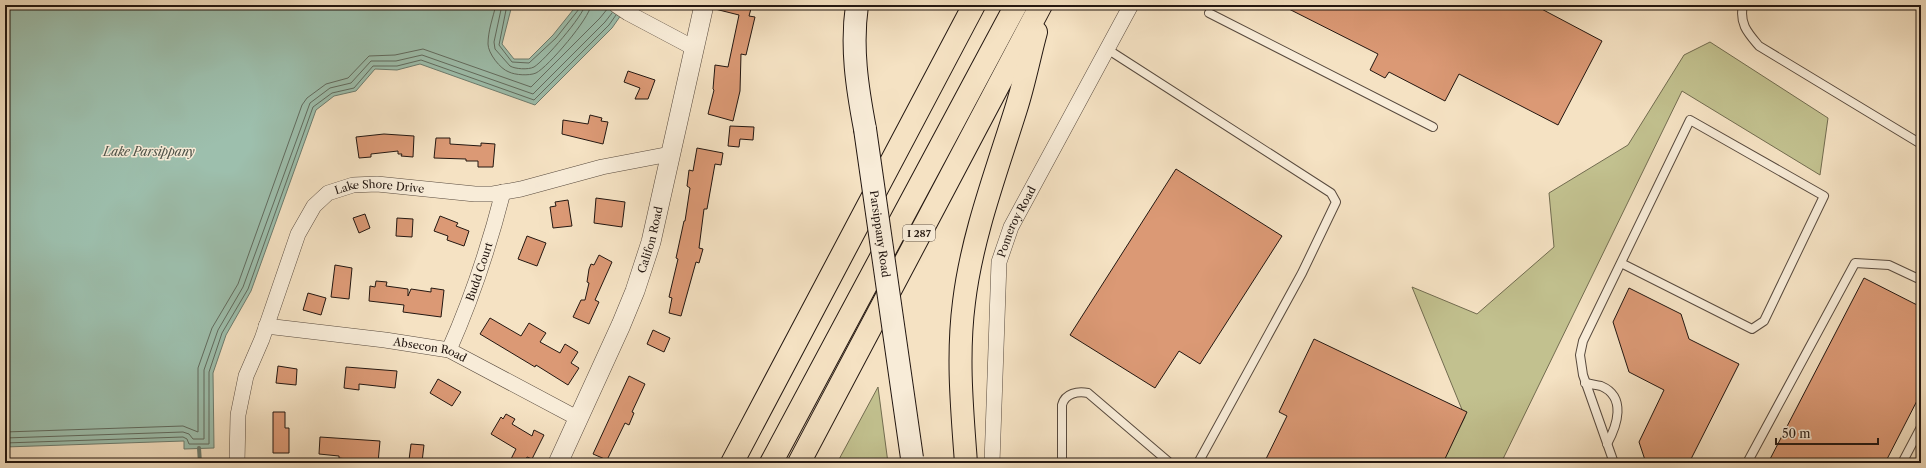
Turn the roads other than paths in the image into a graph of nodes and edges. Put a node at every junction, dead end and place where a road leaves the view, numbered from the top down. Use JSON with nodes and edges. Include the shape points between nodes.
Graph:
{"nodes":[{"id":1,"x":704,"y":5,"type":"edge"},
{"id":2,"x":857,"y":5,"type":"edge"},
{"id":3,"x":1016,"y":5,"type":"edge"},
{"id":4,"x":1042,"y":5,"type":"edge"},
{"id":5,"x":1131,"y":5,"type":"edge"},
{"id":6,"x":1743,"y":5,"type":"edge"},
{"id":7,"x":622,"y":9,"type":"edge"},
{"id":8,"x":970,"y":10,"type":"edge"},
{"id":9,"x":1209,"y":13,"type":"dead end"},
{"id":10,"x":694,"y":48,"type":"junction"},
{"id":11,"x":1107,"y":49,"type":"junction"},
{"id":12,"x":1433,"y":127,"type":"dead end"},
{"id":13,"x":1921,"y":144,"type":"edge"},
{"id":14,"x":670,"y":154,"type":"junction"},
{"id":15,"x":503,"y":192,"type":"junction"},
{"id":16,"x":1621,"y":264,"type":"junction"},
{"id":17,"x":1921,"y":280,"type":"edge"},
{"id":18,"x":266,"y":326,"type":"junction"},
{"id":19,"x":449,"y":350,"type":"junction"},
{"id":20,"x":1585,"y":383,"type":"junction"},
{"id":21,"x":578,"y":419,"type":"junction"},
{"id":22,"x":1921,"y":427,"type":"edge"},
{"id":23,"x":816,"y":432,"type":"junction"},
{"id":24,"x":1607,"y":444,"type":"junction"},
{"id":25,"x":912,"y":461,"type":"edge"},
{"id":26,"x":237,"y":463,"type":"edge"},
{"id":27,"x":558,"y":463,"type":"edge"},
{"id":28,"x":732,"y":463,"type":"edge"},
{"id":29,"x":770,"y":463,"type":"edge"},
{"id":30,"x":799,"y":463,"type":"edge"},
{"id":31,"x":807,"y":463,"type":"edge"},
{"id":32,"x":966,"y":463,"type":"edge"},
{"id":33,"x":992,"y":463,"type":"edge"},
{"id":34,"x":1062,"y":463,"type":"edge"},
{"id":35,"x":1170,"y":463,"type":"edge"},
{"id":36,"x":1198,"y":463,"type":"edge"},
{"id":37,"x":1614,"y":463,"type":"edge"},
{"id":38,"x":1748,"y":463,"type":"edge"},
{"id":39,"x":1902,"y":463,"type":"edge"}],
"edges":[{"from":1,"to":10,"type":"street","name":"Califon Road"},
{"from":2,"to":25,"type":"main road","name":"Parsippany Road","bridge":true,"via":[[854,31],[856,80]]},
{"from":3,"to":29,"type":"highway"},
{"from":4,"to":23,"type":"highway","number":"I 287"},
{"from":4,"to":32,"type":"highway","via":[[1016,107],[983,212],[967,282],[960,346],[960,386]]},
{"from":5,"to":11,"type":"street","name":"Pomeroy Road"},
{"from":6,"to":13,"type":"lane","via":[[1745,30],[1759,46]]},
{"from":7,"to":10,"type":"street"},
{"from":8,"to":28,"type":"highway"},
{"from":9,"to":12,"type":"lane"},
{"from":10,"to":14,"type":"street","name":"Califon Road"},
{"from":11,"to":33,"type":"street","name":"Pomeroy Road","via":[[1011,227],[999,262]]},
{"from":11,"to":36,"type":"lane","via":[[1331,194],[1336,202],[1302,273]]},
{"from":14,"to":15,"type":"street","name":"Lake Shore Drive","via":[[602,167]]},
{"from":14,"to":21,"type":"street","name":"Califon Road","via":[[651,242],[635,291]]},
{"from":15,"to":18,"type":"street","name":"Lake Shore Drive","via":[[475,194],[377,184],[353,185],[328,194],[314,206],[298,234]]},
{"from":15,"to":19,"type":"street","name":"Budd Court","via":[[489,248],[470,302]]},
{"from":16,"to":16,"type":"lane","via":[[1690,120],[1824,196],[1764,321],[1752,329]]},
{"from":16,"to":20,"type":"lane","via":[[1583,341],[1580,355]]},
{"from":17,"to":38,"type":"lane","via":[[1889,265],[1855,263]]},
{"from":18,"to":19,"type":"street","name":"Absecon Road"},
{"from":18,"to":26,"type":"street","name":"Lake Shore Drive","via":[[241,393]]},
{"from":19,"to":21,"type":"street","name":"Absecon Road"},
{"from":20,"to":24,"type":"lane"},
{"from":20,"to":24,"type":"lane","via":[[1601,386],[1611,392],[1617,405],[1619,415]]},
{"from":21,"to":27,"type":"street","name":"Califon Road"},
{"from":22,"to":39,"type":"lane"},
{"from":23,"to":30,"type":"highway","number":"I 287"},
{"from":23,"to":31,"type":"highway"},
{"from":24,"to":37,"type":"lane"},
{"from":34,"to":35,"type":"lane","via":[[1063,401],[1076,392],[1082,392],[1088,393]]}]}
